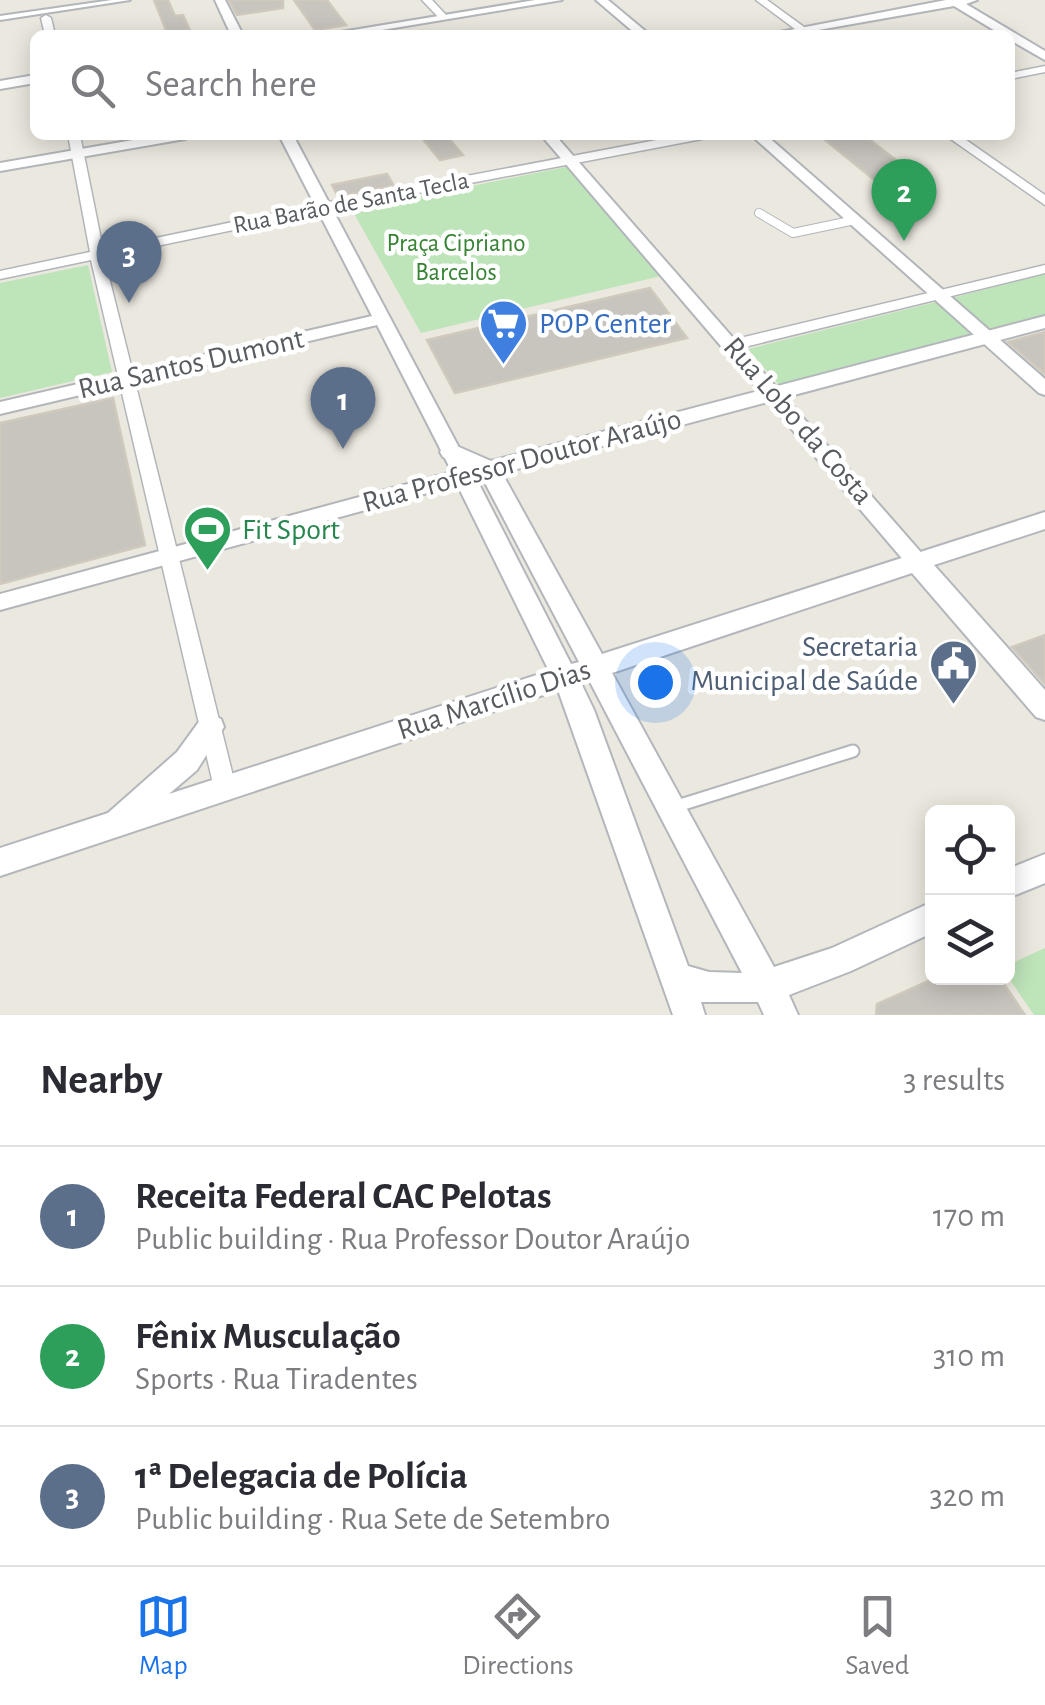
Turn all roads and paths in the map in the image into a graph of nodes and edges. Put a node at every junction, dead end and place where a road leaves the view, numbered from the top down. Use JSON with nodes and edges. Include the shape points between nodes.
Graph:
{"nodes":[{"id":1,"x":42,"y":0,"type":"edge"},
{"id":2,"x":126,"y":0,"type":"edge"},
{"id":3,"x":220,"y":0,"type":"edge"},
{"id":4,"x":428,"y":0,"type":"edge"},
{"id":5,"x":557,"y":0,"type":"edge"},
{"id":6,"x":602,"y":0,"type":"edge"},
{"id":7,"x":761,"y":0,"type":"edge"},
{"id":8,"x":972,"y":0,"type":"edge"},
{"id":9,"x":954,"y":2,"type":"edge"},
{"id":10,"x":45,"y":15,"type":"junction"},
{"id":11,"x":0,"y":18,"type":"edge"},
{"id":12,"x":447,"y":22,"type":"junction"},
{"id":13,"x":49,"y":30,"type":"edge"},
{"id":14,"x":235,"y":30,"type":"edge"},
{"id":15,"x":374,"y":30,"type":"edge"},
{"id":16,"x":638,"y":30,"type":"edge"},
{"id":17,"x":804,"y":30,"type":"edge"},
{"id":18,"x":817,"y":30,"type":"edge"},
{"id":19,"x":1002,"y":30,"type":"edge"},
{"id":20,"x":1015,"y":38,"type":"edge"},
{"id":21,"x":1045,"y":56,"type":"edge"},
{"id":22,"x":1045,"y":69,"type":"edge"},
{"id":23,"x":1015,"y":75,"type":"edge"},
{"id":24,"x":30,"y":80,"type":"edge"},
{"id":25,"x":0,"y":85,"type":"edge"},
{"id":26,"x":75,"y":140,"type":"edge"},
{"id":27,"x":155,"y":140,"type":"edge"},
{"id":28,"x":289,"y":140,"type":"edge"},
{"id":29,"x":553,"y":140,"type":"edge"},
{"id":30,"x":676,"y":140,"type":"edge"},
{"id":31,"x":764,"y":140,"type":"edge"},
{"id":32,"x":959,"y":140,"type":"edge"},
{"id":33,"x":78,"y":153,"type":"junction"},
{"id":34,"x":571,"y":160,"type":"junction"},
{"id":35,"x":0,"y":168,"type":"edge"},
{"id":36,"x":1045,"y":201,"type":"edge"},
{"id":37,"x":324,"y":207,"type":"junction"},
{"id":38,"x":759,"y":214,"type":"dead end"},
{"id":39,"x":854,"y":220,"type":"junction"},
{"id":40,"x":98,"y":255,"type":"junction"},
{"id":41,"x":1045,"y":269,"type":"edge"},
{"id":42,"x":0,"y":275,"type":"edge"},
{"id":43,"x":939,"y":294,"type":"junction"},
{"id":44,"x":382,"y":320,"type":"junction"},
{"id":45,"x":1045,"y":322,"type":"edge"},
{"id":46,"x":987,"y":337,"type":"junction"},
{"id":47,"x":732,"y":344,"type":"junction"},
{"id":48,"x":129,"y":378,"type":"junction"},
{"id":49,"x":1045,"y":389,"type":"edge"},
{"id":50,"x":774,"y":394,"type":"junction"},
{"id":51,"x":0,"y":408,"type":"edge"},
{"id":52,"x":451,"y":452,"type":"junction"},
{"id":53,"x":489,"y":470,"type":"junction"},
{"id":54,"x":464,"y":476,"type":"junction"},
{"id":55,"x":1045,"y":520,"type":"edge"},
{"id":56,"x":172,"y":557,"type":"junction"},
{"id":57,"x":918,"y":562,"type":"junction"},
{"id":58,"x":0,"y":602,"type":"edge"},
{"id":59,"x":595,"y":666,"type":"junction"},
{"id":60,"x":564,"y":677,"type":"junction"},
{"id":61,"x":1045,"y":709,"type":"edge"},
{"id":62,"x":211,"y":727,"type":"junction"},
{"id":63,"x":853,"y":750,"type":"dead end"},
{"id":64,"x":225,"y":788,"type":"junction"},
{"id":65,"x":671,"y":808,"type":"junction"},
{"id":66,"x":111,"y":826,"type":"junction"},
{"id":67,"x":0,"y":862,"type":"edge"},
{"id":68,"x":1045,"y":868,"type":"edge"},
{"id":69,"x":1015,"y":881,"type":"edge"},
{"id":70,"x":925,"y":921,"type":"edge"},
{"id":71,"x":678,"y":980,"type":"junction"},
{"id":72,"x":775,"y":1002,"type":"edge"},
{"id":73,"x":688,"y":1015,"type":"edge"}],
"edges":[{"from":1,"to":10,"type":"street"},
{"from":2,"to":10,"type":"street"},
{"from":3,"to":14,"type":"street"},
{"from":4,"to":12,"type":"street"},
{"from":5,"to":12,"type":"street"},
{"from":6,"to":16,"type":"street"},
{"from":7,"to":17,"type":"street"},
{"from":8,"to":9,"type":"street"},
{"from":9,"to":18,"type":"street"},
{"from":9,"to":19,"type":"street"},
{"from":10,"to":11,"type":"street"},
{"from":10,"to":13,"type":"street"},
{"from":12,"to":15,"type":"street"},
{"from":20,"to":21,"type":"street"},
{"from":22,"to":23,"type":"street"},
{"from":24,"to":25,"type":"street"},
{"from":26,"to":33,"type":"street"},
{"from":27,"to":33,"type":"street"},
{"from":28,"to":37,"type":"street"},
{"from":29,"to":34,"type":"street","name":"Rua Lobo da Costa"},
{"from":30,"to":34,"type":"street","name":"Rua Barão de Santa Tecla"},
{"from":31,"to":39,"type":"street"},
{"from":32,"to":36,"type":"street"},
{"from":33,"to":35,"type":"street"},
{"from":33,"to":40,"type":"street"},
{"from":34,"to":37,"type":"street","name":"Rua Barão de Santa Tecla"},
{"from":34,"to":47,"type":"street","name":"Rua Lobo da Costa"},
{"from":37,"to":40,"type":"street","name":"Rua Barão de Santa Tecla"},
{"from":37,"to":44,"type":"street"},
{"from":38,"to":39,"type":"lane","via":[[789,235]]},
{"from":39,"to":43,"type":"street"},
{"from":40,"to":42,"type":"street","name":"Rua Barão de Santa Tecla"},
{"from":40,"to":48,"type":"street"},
{"from":41,"to":43,"type":"street"},
{"from":43,"to":46,"type":"street"},
{"from":43,"to":47,"type":"street"},
{"from":44,"to":48,"type":"street","name":"Rua Santos Dumont"},
{"from":44,"to":52,"type":"street"},
{"from":45,"to":46,"type":"main road","name":"Rua Professor Doutor Araújo"},
{"from":46,"to":49,"type":"street"},
{"from":46,"to":50,"type":"main road","name":"Rua Professor Doutor Araújo"},
{"from":47,"to":50,"type":"street","name":"Rua Lobo da Costa"},
{"from":48,"to":51,"type":"street","name":"Rua Santos Dumont"},
{"from":48,"to":56,"type":"street"},
{"from":50,"to":53,"type":"main road","name":"Rua Professor Doutor Araújo"},
{"from":50,"to":57,"type":"street","name":"Rua Lobo da Costa"},
{"from":52,"to":53,"type":"main road"},
{"from":52,"to":54,"type":"street"},
{"from":53,"to":54,"type":"main road","name":"Rua Professor Doutor Araújo"},
{"from":53,"to":59,"type":"main road"},
{"from":54,"to":56,"type":"street","name":"Rua Professor Doutor Araújo"},
{"from":54,"to":60,"type":"main road"},
{"from":55,"to":57,"type":"main road","name":"Rua Marcílio Dias"},
{"from":56,"to":58,"type":"street","name":"Rua Professor Doutor Araújo"},
{"from":56,"to":62,"type":"street"},
{"from":57,"to":59,"type":"main road","name":"Rua Marcílio Dias"},
{"from":57,"to":61,"type":"main road","name":"Rua Lobo da Costa"},
{"from":59,"to":60,"type":"main road","name":"Rua Marcílio Dias"},
{"from":59,"to":65,"type":"main road"},
{"from":60,"to":64,"type":"main road","name":"Rua Marcílio Dias"},
{"from":60,"to":71,"type":"main road"},
{"from":62,"to":64,"type":"street"},
{"from":62,"to":66,"type":"main road","via":[[187,760]]},
{"from":63,"to":65,"type":"lane"},
{"from":64,"to":66,"type":"main road","name":"Rua Marcílio Dias"},
{"from":65,"to":72,"type":"main road"},
{"from":66,"to":67,"type":"main road","name":"Rua Marcílio Dias"},
{"from":68,"to":69,"type":"main road"},
{"from":70,"to":72,"type":"main road"},
{"from":71,"to":72,"type":"main road"},
{"from":71,"to":73,"type":"main road"}]}
